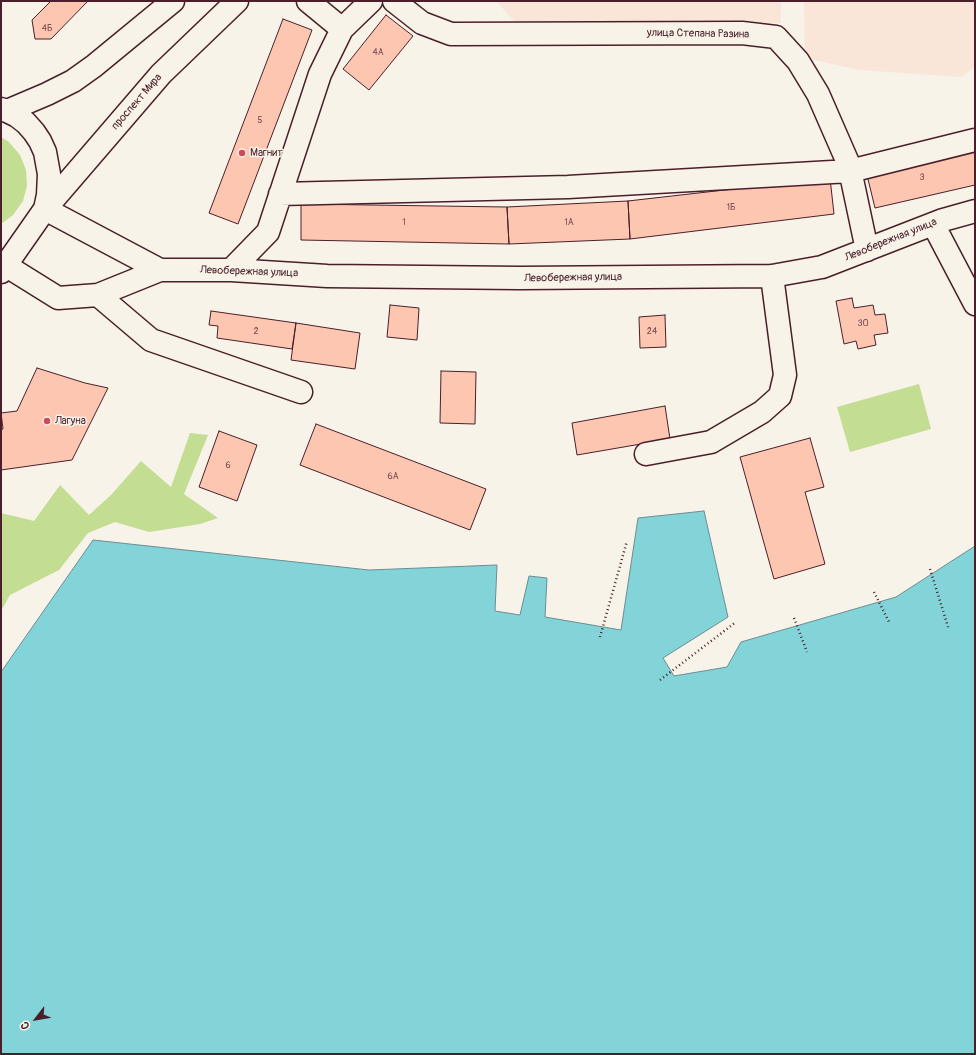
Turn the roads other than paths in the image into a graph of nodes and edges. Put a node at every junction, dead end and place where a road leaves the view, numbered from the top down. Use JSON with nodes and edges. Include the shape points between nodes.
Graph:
{"nodes":[{"id":1,"x":173,"y":1,"type":"edge"},
{"id":2,"x":237,"y":1,"type":"edge"},
{"id":3,"x":308,"y":1,"type":"edge"},
{"id":4,"x":371,"y":1,"type":"edge"},
{"id":5,"x":394,"y":1,"type":"edge"},
{"id":6,"x":342,"y":29,"type":"junction"},
{"id":7,"x":4,"y":110,"type":"edge"},
{"id":8,"x":975,"y":140,"type":"edge"},
{"id":9,"x":850,"y":171,"type":"junction"},
{"id":10,"x":280,"y":194,"type":"junction"},
{"id":11,"x":45,"y":208,"type":"junction"},
{"id":12,"x":975,"y":211,"type":"edge"},
{"id":13,"x":933,"y":224,"type":"junction"},
{"id":14,"x":867,"y":250,"type":"junction"},
{"id":15,"x":2,"y":268,"type":"edge"},
{"id":16,"x":160,"y":270,"type":"junction"},
{"id":17,"x":231,"y":270,"type":"junction"},
{"id":18,"x":772,"y":276,"type":"junction"},
{"id":19,"x":98,"y":295,"type":"junction"},
{"id":20,"x":975,"y":304,"type":"edge"},
{"id":21,"x":301,"y":392,"type":"dead end"},
{"id":22,"x":646,"y":454,"type":"dead end"}],
"edges":[{"from":1,"to":7,"type":"street","via":[[73,81]]},
{"from":2,"to":11,"type":"street","name":"проспект Мира","via":[[161,74]]},
{"from":3,"to":6,"type":"street"},
{"from":4,"to":6,"type":"street"},
{"from":5,"to":9,"type":"street","name":"улица Степана Разина","via":[[422,23],[451,34],[742,33],[776,37],[798,61],[818,94]]},
{"from":6,"to":10,"type":"street","via":[[320,74]]},
{"from":7,"to":11,"type":"street","via":[[26,123],[45,152],[49,174]]},
{"from":8,"to":9,"type":"street"},
{"from":9,"to":10,"type":"street","via":[[568,187]]},
{"from":9,"to":14,"type":"street","name":"улица Степана Разина"},
{"from":10,"to":17,"type":"street","via":[[268,232]]},
{"from":11,"to":15,"type":"street","name":"проспект Мира"},
{"from":11,"to":16,"type":"street","name":"Левобережная улица"},
{"from":12,"to":13,"type":"street","name":"Левобережная улица"},
{"from":13,"to":14,"type":"street","name":"Левобережная улица"},
{"from":13,"to":20,"type":"street"},
{"from":14,"to":18,"type":"street","name":"Левобережная улица","via":[[822,267]]},
{"from":15,"to":19,"type":"street","name":"Левобережная улица","via":[[58,298]]},
{"from":16,"to":17,"type":"street","name":"Левобережная улица"},
{"from":16,"to":19,"type":"street","name":"Левобережная улица"},
{"from":17,"to":18,"type":"street","name":"Левобережная улица","via":[[327,276]]},
{"from":18,"to":22,"type":"street","via":[[785,375],[780,396],[762,412],[711,442]]},
{"from":19,"to":21,"type":"street","via":[[152,340]]}]}
